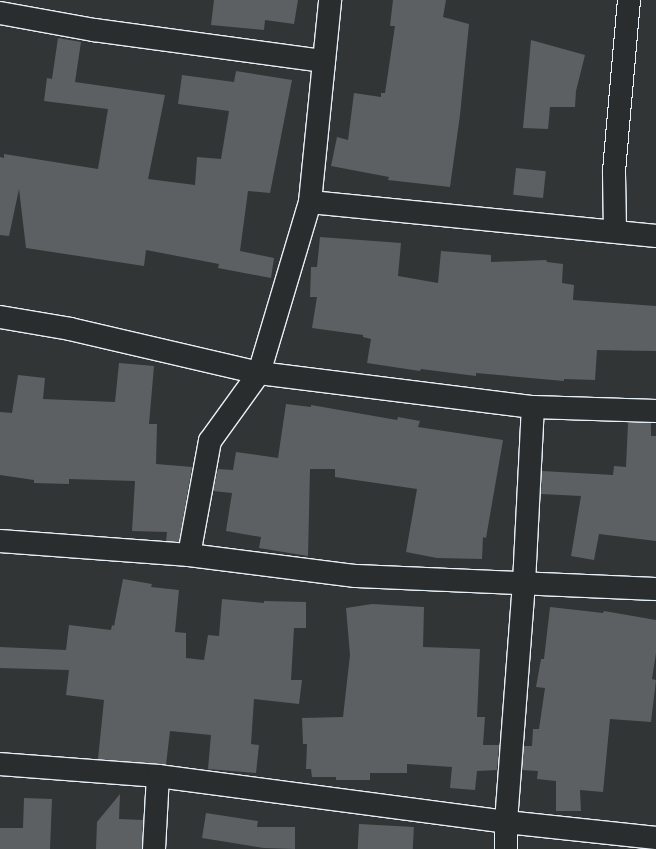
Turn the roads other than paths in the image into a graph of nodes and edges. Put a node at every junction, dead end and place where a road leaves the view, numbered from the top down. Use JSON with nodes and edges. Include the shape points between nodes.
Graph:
{"nodes":[{"id":1,"x":330,"y":0,"type":"edge"},
{"id":2,"x":629,"y":0,"type":"edge"},
{"id":3,"x":10,"y":9,"type":"edge"},
{"id":4,"x":324,"y":61,"type":"junction"},
{"id":5,"x":310,"y":202,"type":"junction"},
{"id":6,"x":615,"y":231,"type":"junction"},
{"id":7,"x":656,"y":236,"type":"edge"},
{"id":8,"x":0,"y":316,"type":"edge"},
{"id":9,"x":259,"y":373,"type":"junction"},
{"id":10,"x":533,"y":407,"type":"junction"},
{"id":11,"x":656,"y":411,"type":"edge"},
{"id":12,"x":0,"y":541,"type":"edge"},
{"id":13,"x":189,"y":555,"type":"junction"},
{"id":14,"x":524,"y":583,"type":"junction"},
{"id":15,"x":656,"y":590,"type":"edge"},
{"id":16,"x":0,"y":764,"type":"edge"},
{"id":17,"x":158,"y":776,"type":"junction"},
{"id":18,"x":506,"y":822,"type":"junction"},
{"id":19,"x":656,"y":838,"type":"edge"},
{"id":20,"x":154,"y":849,"type":"edge"},
{"id":21,"x":506,"y":849,"type":"edge"}],
"edges":[{"from":1,"to":4,"type":"street"},
{"from":2,"to":6,"type":"street","via":[[614,171]]},
{"from":3,"to":4,"type":"street","via":[[94,30]]},
{"from":4,"to":5,"type":"street"},
{"from":5,"to":6,"type":"street"},
{"from":5,"to":9,"type":"street"},
{"from":6,"to":7,"type":"street"},
{"from":8,"to":9,"type":"street","via":[[70,328]]},
{"from":9,"to":10,"type":"street"},
{"from":9,"to":13,"type":"street","via":[[210,441]]},
{"from":10,"to":11,"type":"street"},
{"from":10,"to":14,"type":"street"},
{"from":12,"to":13,"type":"street"},
{"from":13,"to":14,"type":"street","via":[[356,576]]},
{"from":14,"to":15,"type":"street"},
{"from":14,"to":18,"type":"street"},
{"from":16,"to":17,"type":"street"},
{"from":17,"to":18,"type":"street"},
{"from":17,"to":20,"type":"street"},
{"from":18,"to":19,"type":"street"},
{"from":18,"to":21,"type":"street"}]}
